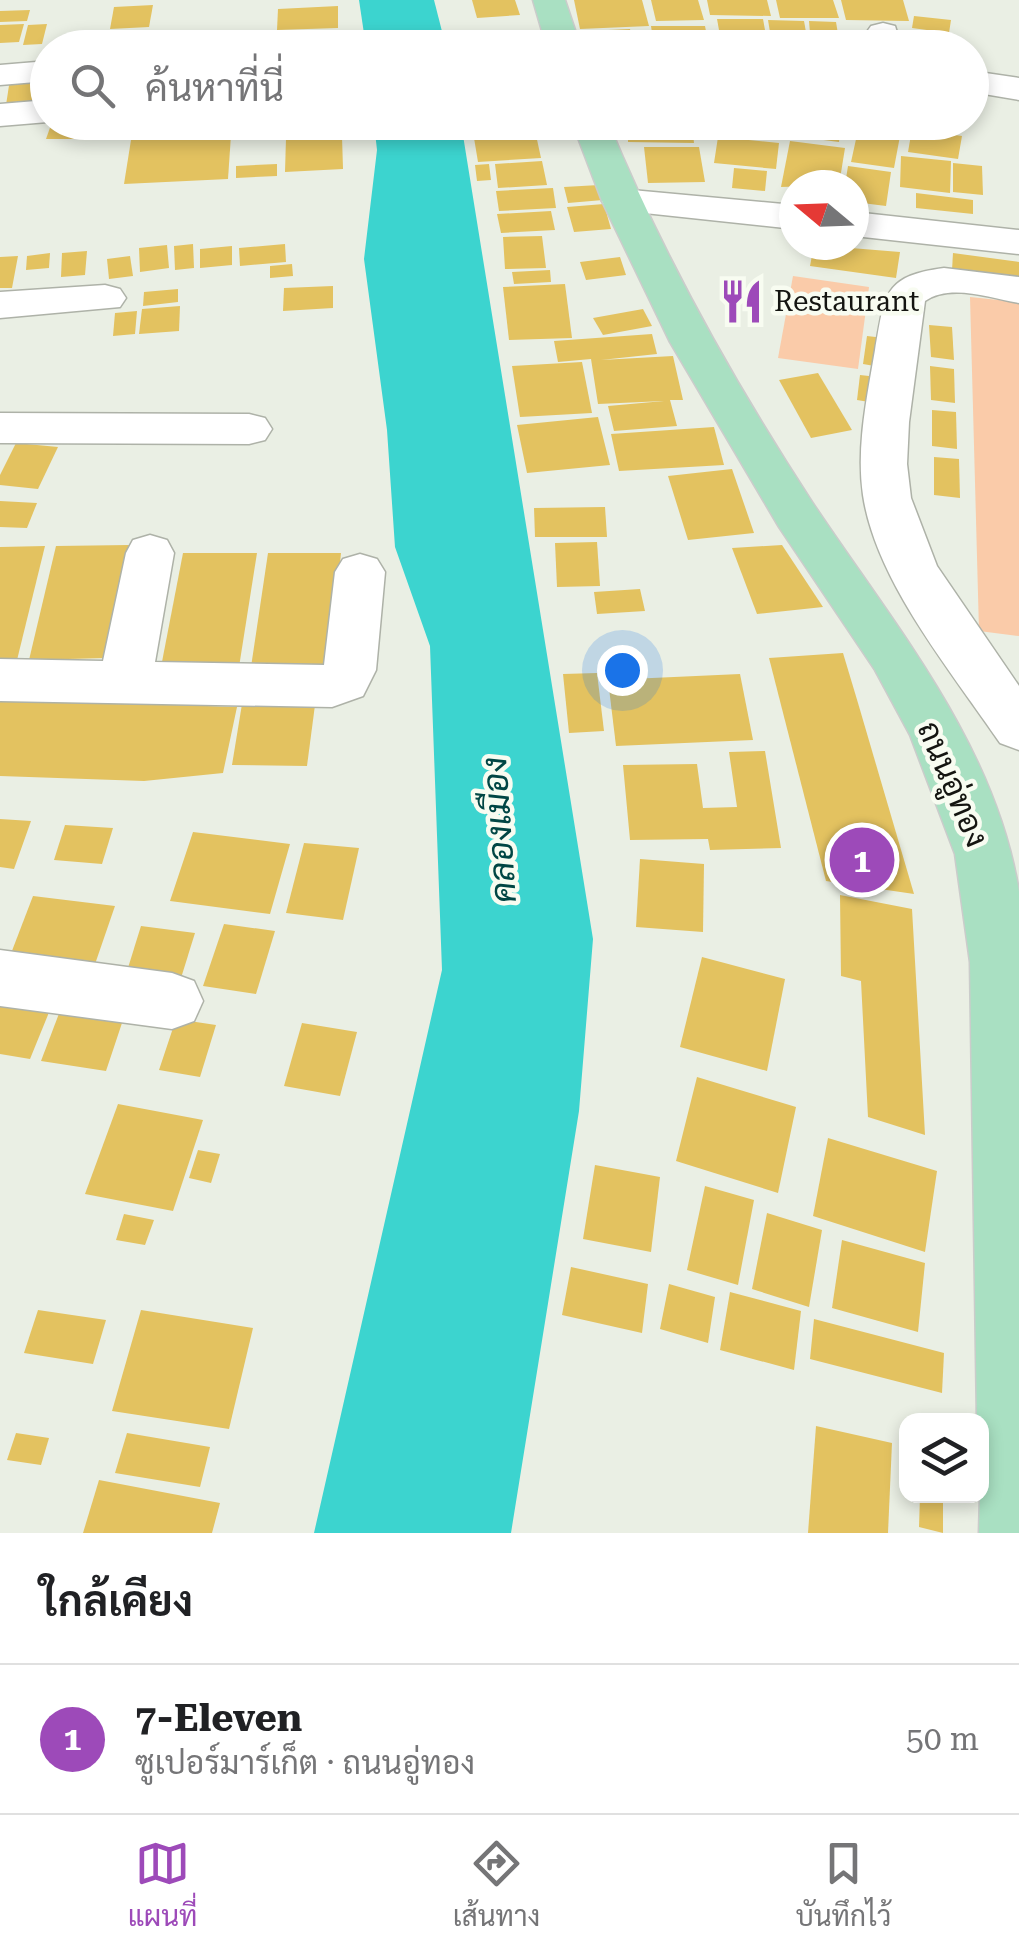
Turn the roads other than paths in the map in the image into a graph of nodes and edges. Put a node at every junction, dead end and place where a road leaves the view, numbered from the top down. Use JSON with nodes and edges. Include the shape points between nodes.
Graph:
{"nodes":[{"id":1,"x":548,"y":0,"type":"edge"},
{"id":2,"x":558,"y":30,"type":"edge"},
{"id":3,"x":30,"y":72,"type":"edge"},
{"id":4,"x":0,"y":75,"type":"edge"},
{"id":5,"x":989,"y":84,"type":"edge"},
{"id":6,"x":1019,"y":88,"type":"edge"},
{"id":7,"x":30,"y":112,"type":"edge"},
{"id":8,"x":0,"y":115,"type":"edge"},
{"id":9,"x":597,"y":140,"type":"edge"},
{"id":10,"x":620,"y":201,"type":"junction"},
{"id":11,"x":779,"y":217,"type":"edge"},
{"id":12,"x":869,"y":226,"type":"edge"},
{"id":13,"x":1019,"y":242,"type":"edge"},
{"id":14,"x":1019,"y":290,"type":"edge"},
{"id":15,"x":104,"y":298,"type":"dead end"},
{"id":16,"x":0,"y":305,"type":"edge"},
{"id":17,"x":0,"y":428,"type":"edge"},
{"id":18,"x":249,"y":428,"type":"dead end"},
{"id":19,"x":150,"y":553,"type":"dead end"},
{"id":20,"x":360,"y":572,"type":"dead end"},
{"id":21,"x":0,"y":680,"type":"edge"},
{"id":22,"x":125,"y":682,"type":"junction"},
{"id":23,"x":1019,"y":728,"type":"edge"},
{"id":24,"x":0,"y":978,"type":"edge"},
{"id":25,"x":172,"y":1001,"type":"dead end"},
{"id":26,"x":1016,"y":1388,"type":"edge"},
{"id":27,"x":1018,"y":1533,"type":"edge"}],
"edges":[{"from":1,"to":2,"type":"main road"},
{"from":3,"to":4,"type":"street"},
{"from":5,"to":6,"type":"street"},
{"from":7,"to":8,"type":"street"},
{"from":9,"to":10,"type":"main road","name":"ถนนอู่ทอง"},
{"from":10,"to":11,"type":"street"},
{"from":10,"to":26,"type":"main road","name":"ถนนอู่ทอง","via":[[691,342],[796,515],[893,656],[936,734],[984,854],[1000,962]]},
{"from":12,"to":13,"type":"street"},
{"from":14,"to":23,"type":"street","via":[[944,281],[905,296],[884,466],[908,561]]},
{"from":15,"to":16,"type":"street"},
{"from":17,"to":18,"type":"street"},
{"from":19,"to":22,"type":"street"},
{"from":20,"to":22,"type":"street","via":[[350,670],[332,686]]},
{"from":21,"to":22,"type":"street"},
{"from":24,"to":25,"type":"street"},
{"from":26,"to":27,"type":"main road","name":"ถนนอู่ทอง"}]}
